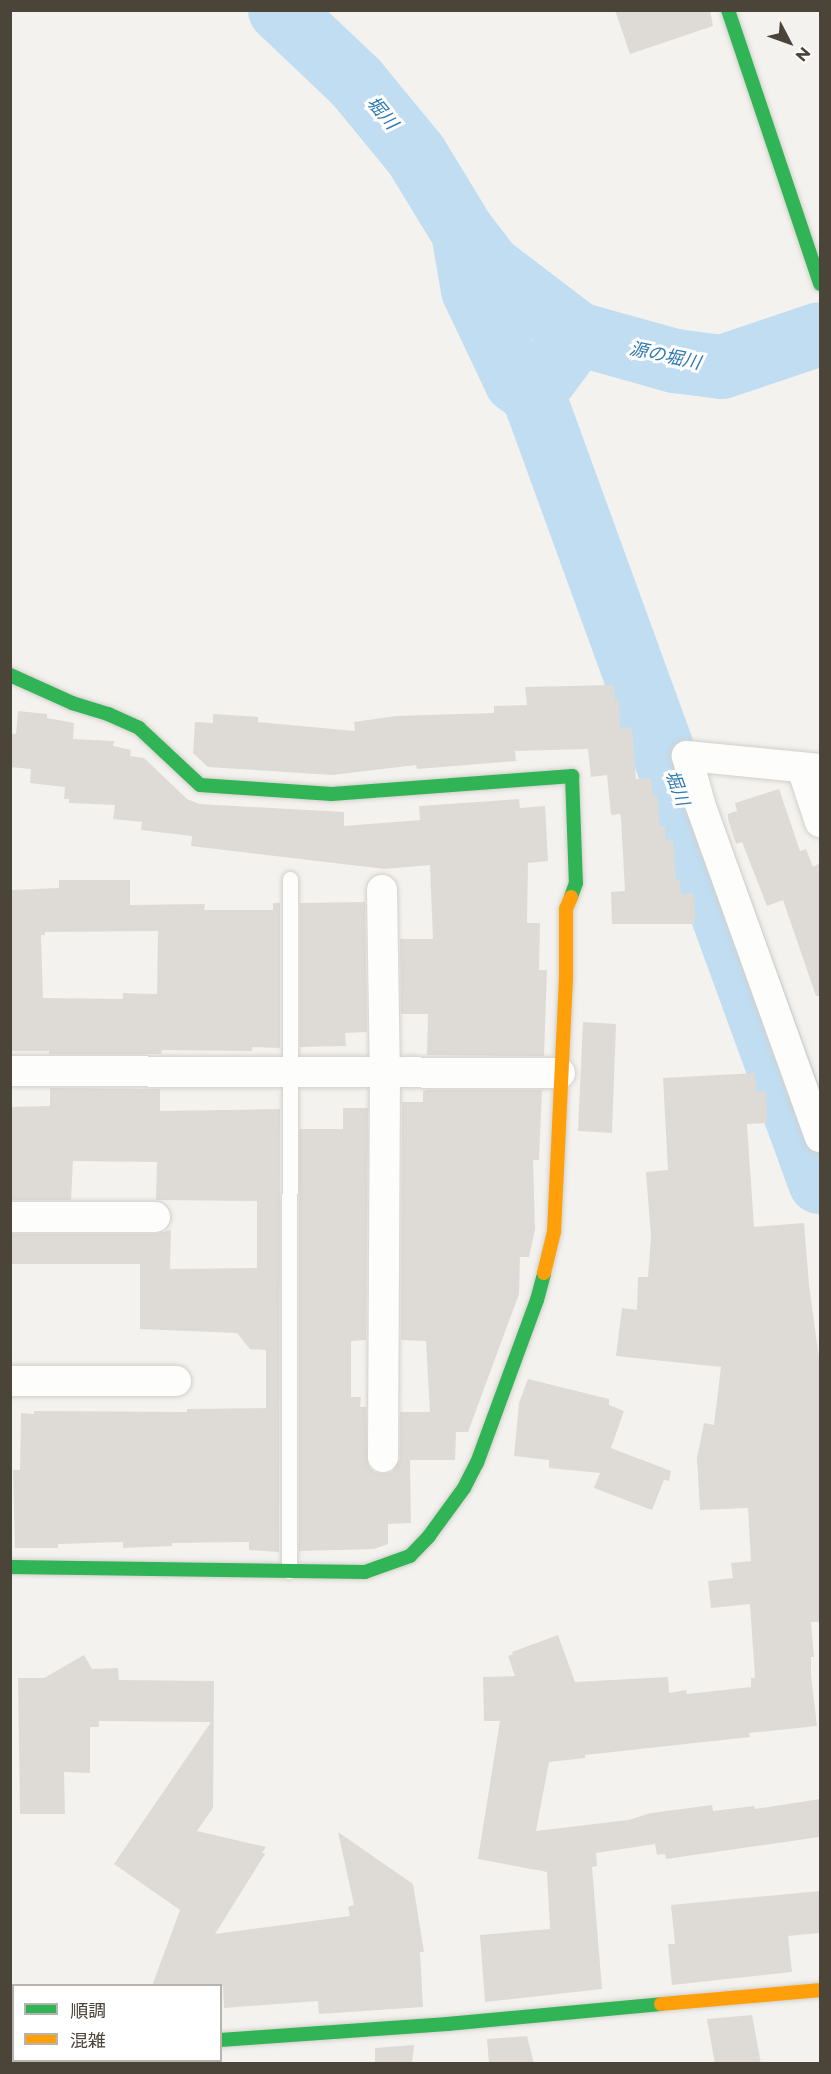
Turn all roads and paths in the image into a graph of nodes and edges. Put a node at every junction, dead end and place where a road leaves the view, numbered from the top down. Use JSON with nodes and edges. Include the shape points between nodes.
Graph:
{"nodes":[{"id":1,"x":728,"y":10,"type":"edge"},
{"id":2,"x":820,"y":284,"type":"edge"},
{"id":3,"x":10,"y":675,"type":"edge"},
{"id":4,"x":811,"y":768,"type":"edge"},
{"id":5,"x":820,"y":822,"type":"edge"},
{"id":6,"x":290,"y":879,"type":"dead end"},
{"id":7,"x":382,"y":890,"type":"dead end"},
{"id":8,"x":10,"y":1071,"type":"edge"},
{"id":9,"x":291,"y":1071,"type":"junction"},
{"id":10,"x":385,"y":1072,"type":"junction"},
{"id":11,"x":560,"y":1073,"type":"junction"},
{"id":12,"x":820,"y":1137,"type":"edge"},
{"id":13,"x":10,"y":1217,"type":"edge"},
{"id":14,"x":155,"y":1217,"type":"dead end"},
{"id":15,"x":10,"y":1381,"type":"edge"},
{"id":16,"x":176,"y":1381,"type":"dead end"},
{"id":17,"x":383,"y":1457,"type":"dead end"},
{"id":18,"x":10,"y":1567,"type":"edge"},
{"id":19,"x":289,"y":1571,"type":"junction"},
{"id":20,"x":820,"y":1990,"type":"edge"},
{"id":21,"x":222,"y":2040,"type":"edge"}],
"edges":[{"from":1,"to":2,"type":"street"},
{"from":3,"to":11,"type":"street","via":[[139,728],[200,785],[332,795],[572,776],[576,884],[566,909]]},
{"from":4,"to":5,"type":"street"},
{"from":4,"to":12,"type":"street","via":[[687,756],[700,804]]},
{"from":6,"to":9,"type":"lane"},
{"from":7,"to":10,"type":"street"},
{"from":8,"to":9,"type":"street"},
{"from":9,"to":10,"type":"street"},
{"from":9,"to":19,"type":"lane"},
{"from":10,"to":11,"type":"street"},
{"from":10,"to":17,"type":"street"},
{"from":11,"to":19,"type":"street","via":[[555,1232],[537,1300],[477,1463],[464,1488],[410,1556],[364,1572]]},
{"from":13,"to":14,"type":"street"},
{"from":15,"to":16,"type":"street"},
{"from":18,"to":19,"type":"street"},
{"from":20,"to":21,"type":"street"}]}
